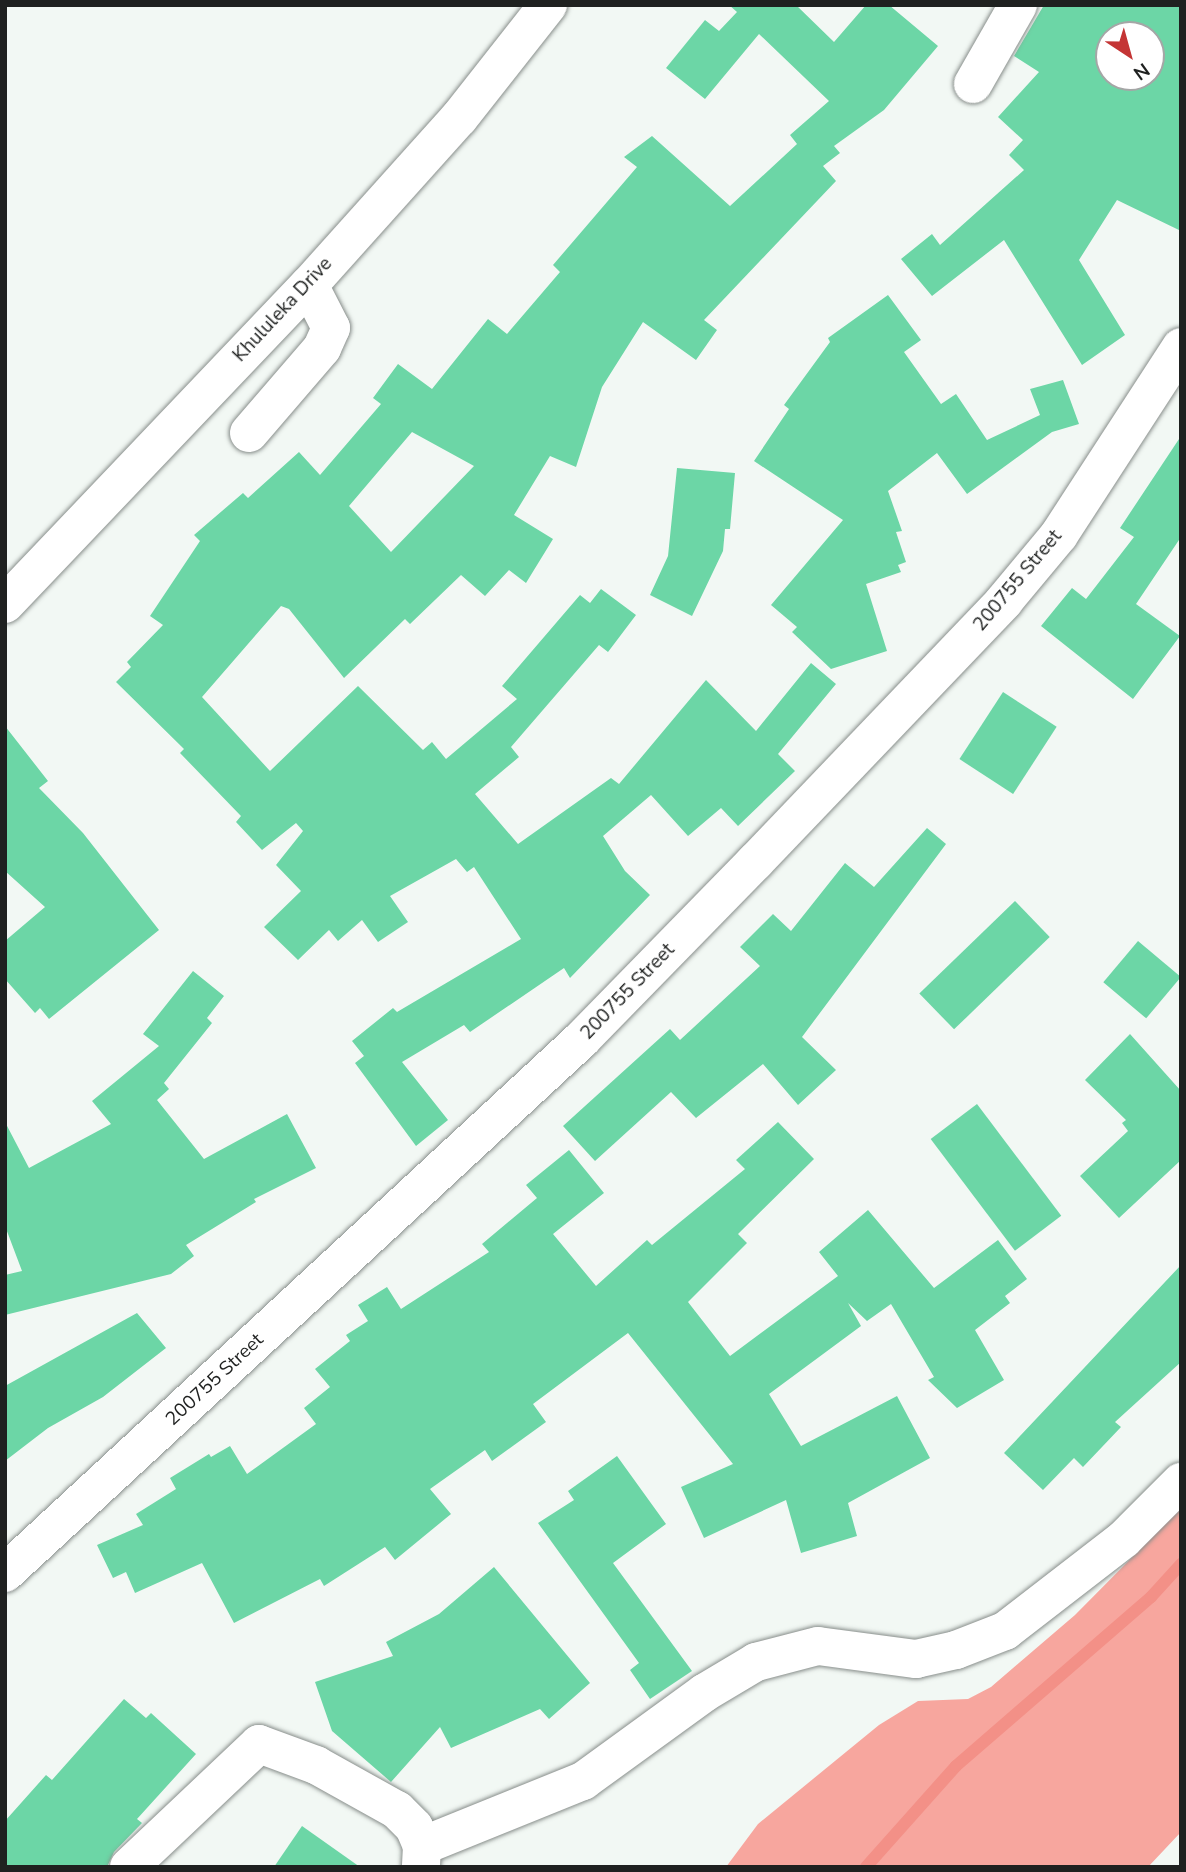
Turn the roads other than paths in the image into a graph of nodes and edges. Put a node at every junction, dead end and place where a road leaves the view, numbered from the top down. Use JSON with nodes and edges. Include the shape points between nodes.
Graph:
{"nodes":[{"id":1,"x":548,"y":5,"type":"edge"},
{"id":2,"x":1018,"y":5,"type":"edge"},
{"id":3,"x":973,"y":84,"type":"dead end"},
{"id":4,"x":309,"y":285,"type":"junction"},
{"id":5,"x":1181,"y":347,"type":"edge"},
{"id":6,"x":249,"y":433,"type":"dead end"},
{"id":7,"x":5,"y":604,"type":"edge"},
{"id":8,"x":1181,"y":1482,"type":"edge"},
{"id":9,"x":5,"y":1573,"type":"edge"},
{"id":10,"x":421,"y":1856,"type":"edge"},
{"id":11,"x":129,"y":1867,"type":"edge"}],
"edges":[{"from":1,"to":4,"type":"street","name":"Khululeka Drive","via":[[459,118]]},
{"from":2,"to":3,"type":"street"},
{"from":4,"to":6,"type":"street","via":[[331,328],[322,348]]},
{"from":4,"to":7,"type":"street","name":"Khululeka Drive"},
{"from":5,"to":9,"type":"street","name":"200755 Street","via":[[1066,524],[1028,573],[755,862],[582,1039]]},
{"from":8,"to":10,"type":"street","via":[[1124,1539],[1005,1631],[916,1659],[818,1646],[756,1662],[704,1693],[583,1781]]},
{"from":10,"to":11,"type":"street","via":[[414,1827],[397,1810],[316,1765],[259,1744]]}]}
